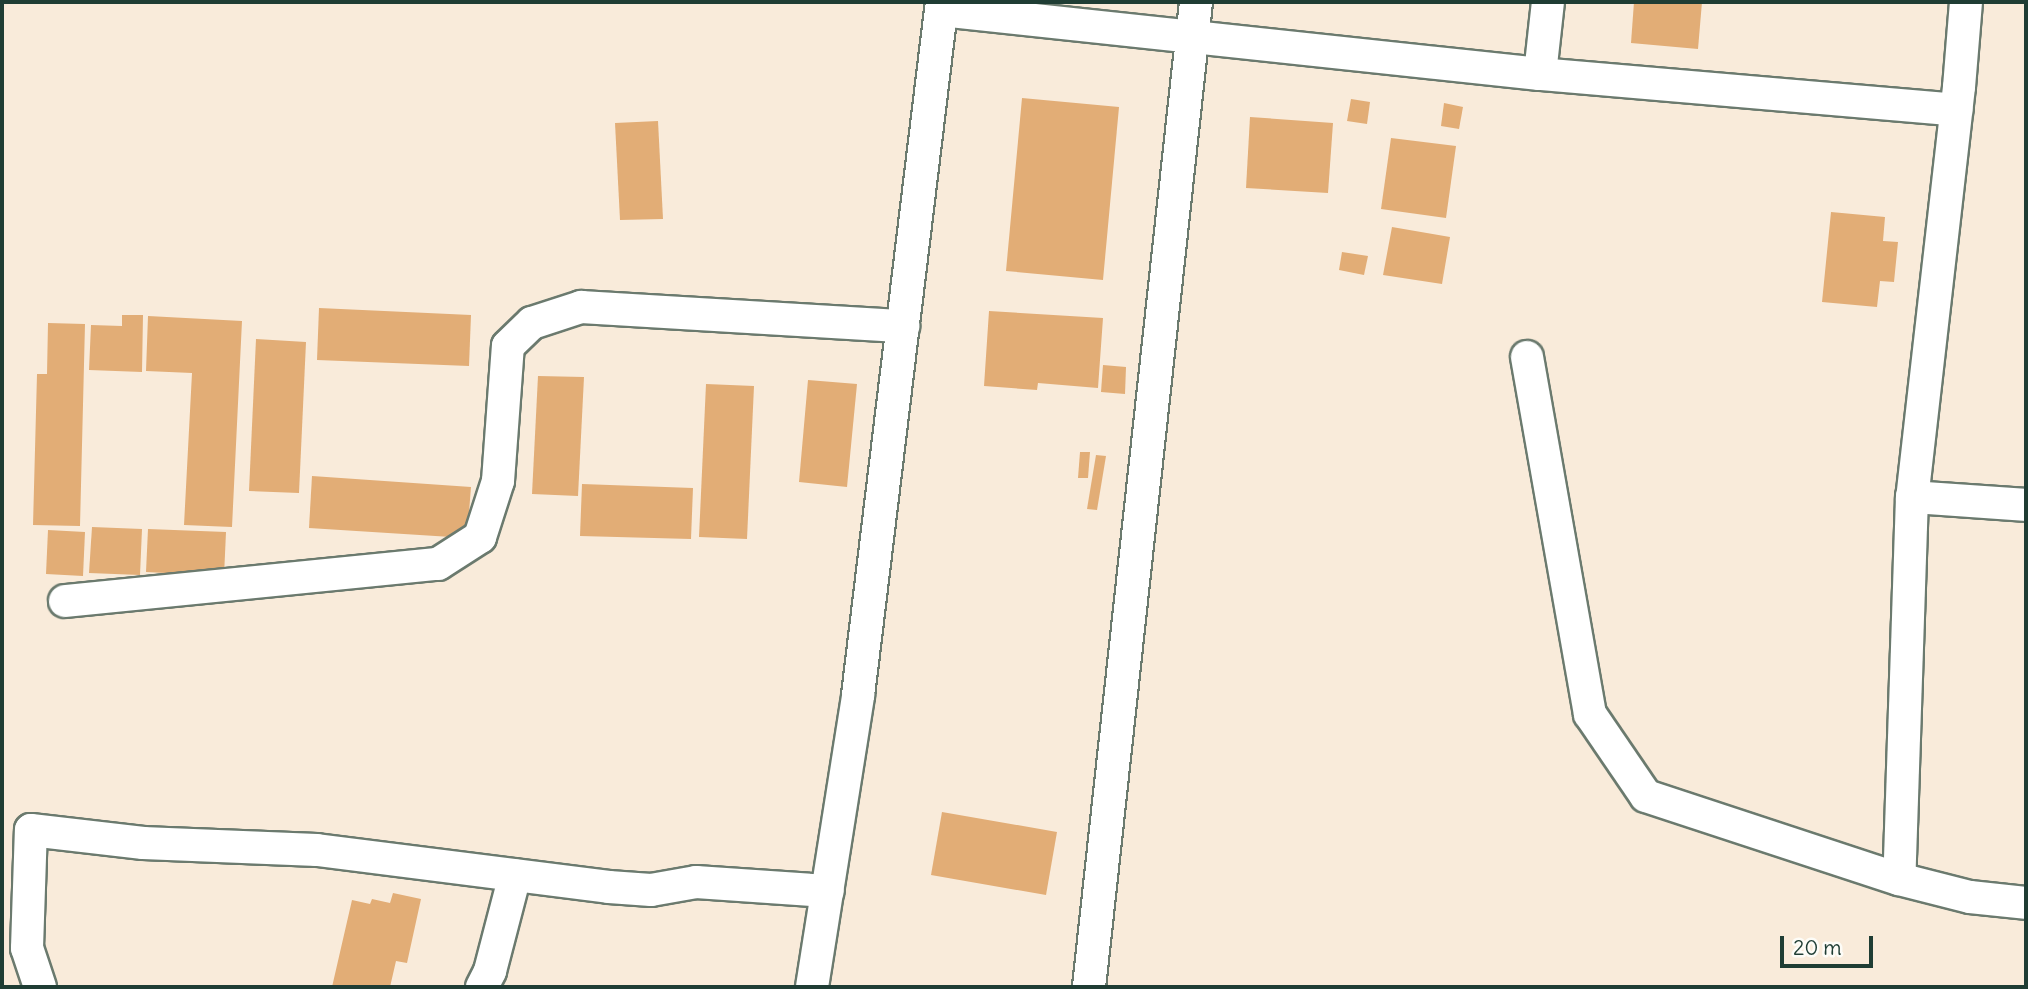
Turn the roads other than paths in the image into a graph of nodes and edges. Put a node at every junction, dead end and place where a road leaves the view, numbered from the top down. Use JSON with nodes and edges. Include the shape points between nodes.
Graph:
{"nodes":[{"id":1,"x":1196,"y":2,"type":"edge"},
{"id":2,"x":1548,"y":2,"type":"edge"},
{"id":3,"x":1966,"y":2,"type":"edge"},
{"id":4,"x":942,"y":6,"type":"edge"},
{"id":5,"x":1190,"y":37,"type":"junction"},
{"id":6,"x":1540,"y":74,"type":"junction"},
{"id":7,"x":1956,"y":110,"type":"junction"},
{"id":8,"x":903,"y":326,"type":"junction"},
{"id":9,"x":1527,"y":357,"type":"dead end"},
{"id":10,"x":1912,"y":497,"type":"junction"},
{"id":11,"x":2026,"y":505,"type":"edge"},
{"id":12,"x":65,"y":601,"type":"dead end"},
{"id":13,"x":515,"y":874,"type":"junction"},
{"id":14,"x":1899,"y":878,"type":"junction"},
{"id":15,"x":828,"y":891,"type":"junction"},
{"id":16,"x":2026,"y":904,"type":"edge"},
{"id":17,"x":40,"y":987,"type":"edge"},
{"id":18,"x":482,"y":987,"type":"edge"},
{"id":19,"x":812,"y":987,"type":"edge"},
{"id":20,"x":1088,"y":987,"type":"edge"}],
"edges":[{"from":1,"to":5,"type":"street"},
{"from":2,"to":6,"type":"street"},
{"from":3,"to":7,"type":"street"},
{"from":4,"to":5,"type":"street"},
{"from":4,"to":8,"type":"street"},
{"from":5,"to":6,"type":"street"},
{"from":5,"to":20,"type":"street"},
{"from":6,"to":7,"type":"street"},
{"from":7,"to":10,"type":"street"},
{"from":8,"to":12,"type":"street","via":[[581,307],[532,323],[508,346],[498,481],[480,537],[438,564]]},
{"from":8,"to":15,"type":"street","via":[[858,695]]},
{"from":9,"to":14,"type":"street","via":[[1590,714],[1646,796]]},
{"from":10,"to":11,"type":"street"},
{"from":10,"to":14,"type":"street"},
{"from":13,"to":15,"type":"street","via":[[652,890],[696,882]]},
{"from":13,"to":17,"type":"street","via":[[317,850],[143,842],[31,830],[27,948]]},
{"from":13,"to":18,"type":"street"},
{"from":14,"to":16,"type":"street","via":[[1970,897]]},
{"from":15,"to":19,"type":"street"}]}
